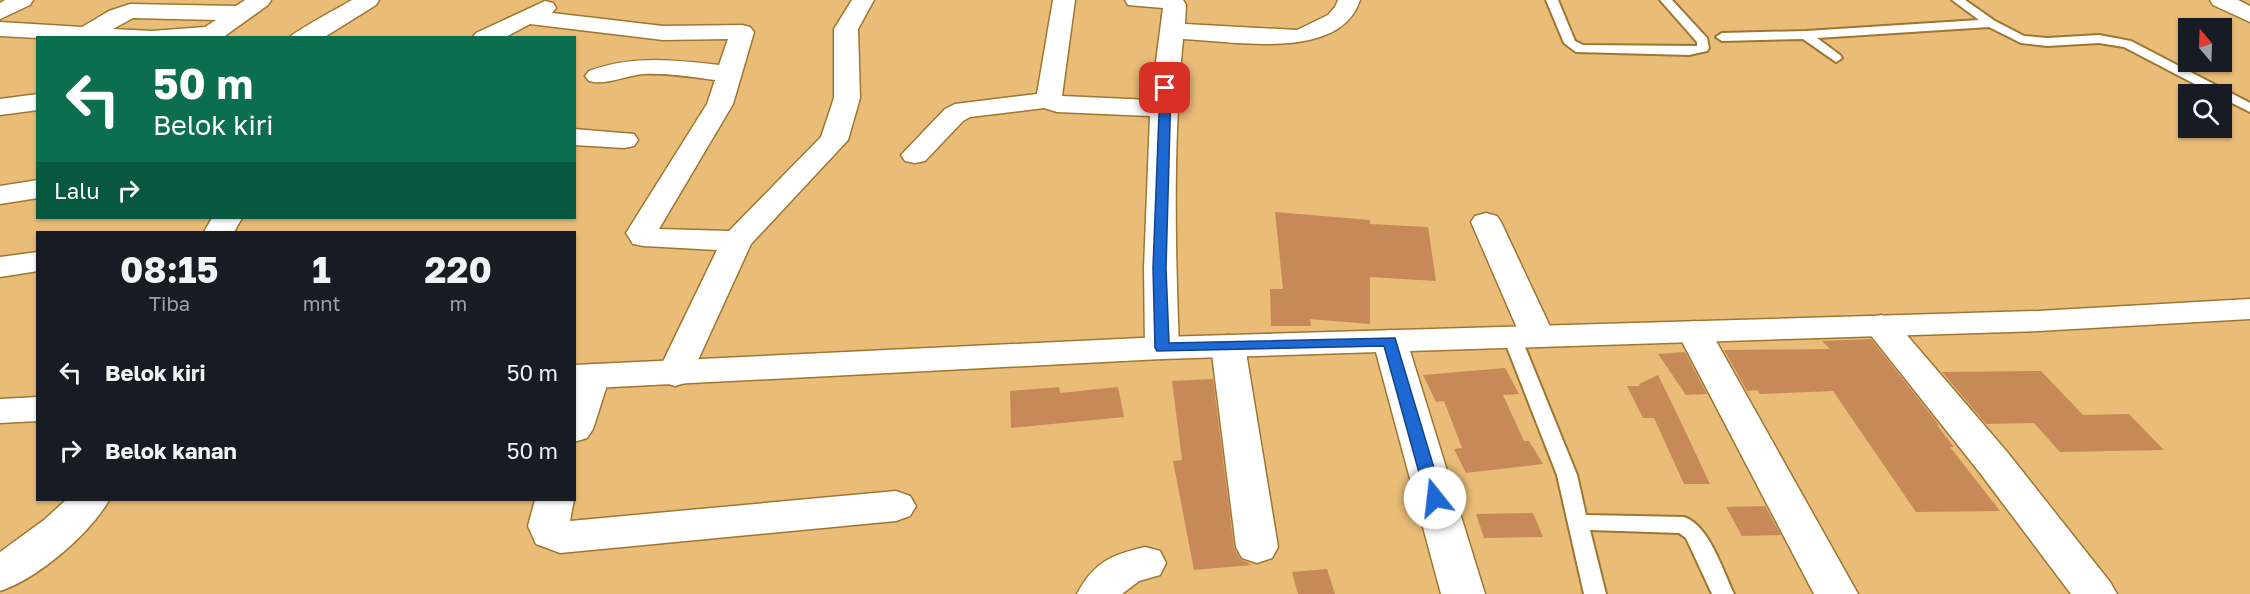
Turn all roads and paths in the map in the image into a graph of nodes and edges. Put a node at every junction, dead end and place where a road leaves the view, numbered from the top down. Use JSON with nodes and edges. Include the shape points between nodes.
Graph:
{"nodes":[{"id":1,"x":22,"y":0,"type":"edge"},
{"id":2,"x":260,"y":0,"type":"edge"},
{"id":3,"x":368,"y":0,"type":"edge"},
{"id":4,"x":563,"y":0,"type":"edge"},
{"id":5,"x":863,"y":0,"type":"edge"},
{"id":6,"x":1064,"y":0,"type":"edge"},
{"id":7,"x":1136,"y":0,"type":"edge"},
{"id":8,"x":1349,"y":0,"type":"edge"},
{"id":9,"x":1552,"y":0,"type":"edge"},
{"id":10,"x":1666,"y":0,"type":"edge"},
{"id":11,"x":1958,"y":0,"type":"edge"},
{"id":12,"x":2221,"y":0,"type":"edge"},
{"id":13,"x":0,"y":12,"type":"edge"},
{"id":14,"x":239,"y":13,"type":"junction"},
{"id":15,"x":2250,"y":15,"type":"edge"},
{"id":16,"x":526,"y":17,"type":"junction"},
{"id":17,"x":1991,"y":23,"type":"junction"},
{"id":18,"x":0,"y":29,"type":"edge"},
{"id":19,"x":1173,"y":31,"type":"junction"},
{"id":20,"x":85,"y":35,"type":"junction"},
{"id":21,"x":1806,"y":35,"type":"junction"},
{"id":22,"x":107,"y":36,"type":"edge"},
{"id":23,"x":209,"y":36,"type":"edge"},
{"id":24,"x":306,"y":36,"type":"edge"},
{"id":25,"x":488,"y":36,"type":"edge"},
{"id":26,"x":1722,"y":37,"type":"dead end"},
{"id":27,"x":1836,"y":58,"type":"dead end"},
{"id":28,"x":729,"y":74,"type":"junction"},
{"id":29,"x":598,"y":76,"type":"dead end"},
{"id":30,"x":1049,"y":100,"type":"junction"},
{"id":31,"x":36,"y":102,"type":"edge"},
{"id":32,"x":0,"y":107,"type":"edge"},
{"id":33,"x":2250,"y":108,"type":"edge"},
{"id":34,"x":1163,"y":109,"type":"junction"},
{"id":35,"x":576,"y":137,"type":"edge"},
{"id":36,"x":624,"y":140,"type":"dead end"},
{"id":37,"x":915,"y":155,"type":"dead end"},
{"id":38,"x":36,"y":189,"type":"edge"},
{"id":39,"x":0,"y":195,"type":"edge"},
{"id":40,"x":1486,"y":222,"type":"dead end"},
{"id":41,"x":737,"y":241,"type":"junction"},
{"id":42,"x":36,"y":261,"type":"edge"},
{"id":43,"x":0,"y":267,"type":"edge"},
{"id":44,"x":2250,"y":309,"type":"edge"},
{"id":45,"x":1881,"y":326,"type":"junction"},
{"id":46,"x":1694,"y":332,"type":"junction"},
{"id":47,"x":1524,"y":336,"type":"junction"},
{"id":48,"x":1390,"y":341,"type":"junction"},
{"id":49,"x":1228,"y":346,"type":"junction"},
{"id":50,"x":1162,"y":348,"type":"junction"},
{"id":51,"x":675,"y":374,"type":"junction"},
{"id":52,"x":583,"y":377,"type":"edge"},
{"id":53,"x":36,"y":409,"type":"edge"},
{"id":54,"x":0,"y":411,"type":"edge"},
{"id":55,"x":576,"y":417,"type":"edge"},
{"id":56,"x":88,"y":501,"type":"edge"},
{"id":57,"x":555,"y":501,"type":"edge"},
{"id":58,"x":896,"y":506,"type":"dead end"},
{"id":59,"x":1578,"y":522,"type":"junction"},
{"id":60,"x":1257,"y":547,"type":"dead end"},
{"id":61,"x":1146,"y":563,"type":"dead end"},
{"id":62,"x":0,"y":574,"type":"edge"},
{"id":63,"x":1099,"y":594,"type":"edge"},
{"id":64,"x":1463,"y":594,"type":"edge"},
{"id":65,"x":1595,"y":594,"type":"edge"},
{"id":66,"x":1723,"y":594,"type":"edge"},
{"id":67,"x":1836,"y":594,"type":"edge"},
{"id":68,"x":2095,"y":594,"type":"edge"}],
"edges":[{"from":1,"to":13,"type":"main road"},
{"from":2,"to":14,"type":"main road"},
{"from":3,"to":24,"type":"main road"},
{"from":4,"to":16,"type":"main road"},
{"from":5,"to":41,"type":"main road","via":[[846,29],[847,98],[834,140]]},
{"from":6,"to":30,"type":"main road"},
{"from":7,"to":19,"type":"main road","via":[[1174,4]]},
{"from":8,"to":19,"type":"main road","via":[[1346,9],[1324,28],[1297,37]]},
{"from":9,"to":10,"type":"lane","via":[[1570,43],[1580,49],[1702,48],[1703,41]]},
{"from":11,"to":17,"type":"lane"},
{"from":12,"to":15,"type":"main road"},
{"from":14,"to":20,"type":"main road","via":[[130,11]]},
{"from":14,"to":23,"type":"main road"},
{"from":16,"to":25,"type":"main road"},
{"from":16,"to":28,"type":"main road","via":[[653,32],[742,32]]},
{"from":17,"to":21,"type":"lane"},
{"from":17,"to":33,"type":"lane","via":[[2031,41],[2099,39],[2127,44]]},
{"from":18,"to":20,"type":"main road"},
{"from":19,"to":34,"type":"main road"},
{"from":20,"to":22,"type":"main road"},
{"from":21,"to":26,"type":"lane"},
{"from":21,"to":27,"type":"lane"},
{"from":28,"to":29,"type":"main road","via":[[654,66],[613,69]]},
{"from":28,"to":41,"type":"main road","via":[[720,104],[641,233],[653,238]]},
{"from":30,"to":34,"type":"main road","via":[[1057,104]]},
{"from":30,"to":37,"type":"main road","via":[[964,110],[954,115]]},
{"from":31,"to":32,"type":"main road"},
{"from":34,"to":50,"type":"main road"},
{"from":35,"to":36,"type":"main road"},
{"from":38,"to":39,"type":"main road"},
{"from":40,"to":47,"type":"main road"},
{"from":41,"to":51,"type":"main road"},
{"from":42,"to":43,"type":"main road"},
{"from":44,"to":45,"type":"main road"},
{"from":45,"to":46,"type":"main road"},
{"from":45,"to":68,"type":"main road"},
{"from":46,"to":47,"type":"main road"},
{"from":46,"to":67,"type":"main road"},
{"from":47,"to":48,"type":"main road"},
{"from":47,"to":59,"type":"lane","via":[[1568,475]]},
{"from":48,"to":49,"type":"main road"},
{"from":48,"to":64,"type":"main road"},
{"from":49,"to":50,"type":"main road"},
{"from":49,"to":60,"type":"main road"},
{"from":50,"to":51,"type":"main road"},
{"from":51,"to":52,"type":"main road"},
{"from":52,"to":55,"type":"main road"},
{"from":53,"to":54,"type":"main road"},
{"from":56,"to":62,"type":"main road","via":[[48,540]]},
{"from":57,"to":58,"type":"main road","via":[[548,526],[551,533],[560,537]]},
{"from":59,"to":65,"type":"lane"},
{"from":59,"to":66,"type":"lane","via":[[1684,525],[1694,533]]},
{"from":61,"to":63,"type":"main road","via":[[1126,567],[1107,579]]}]}
